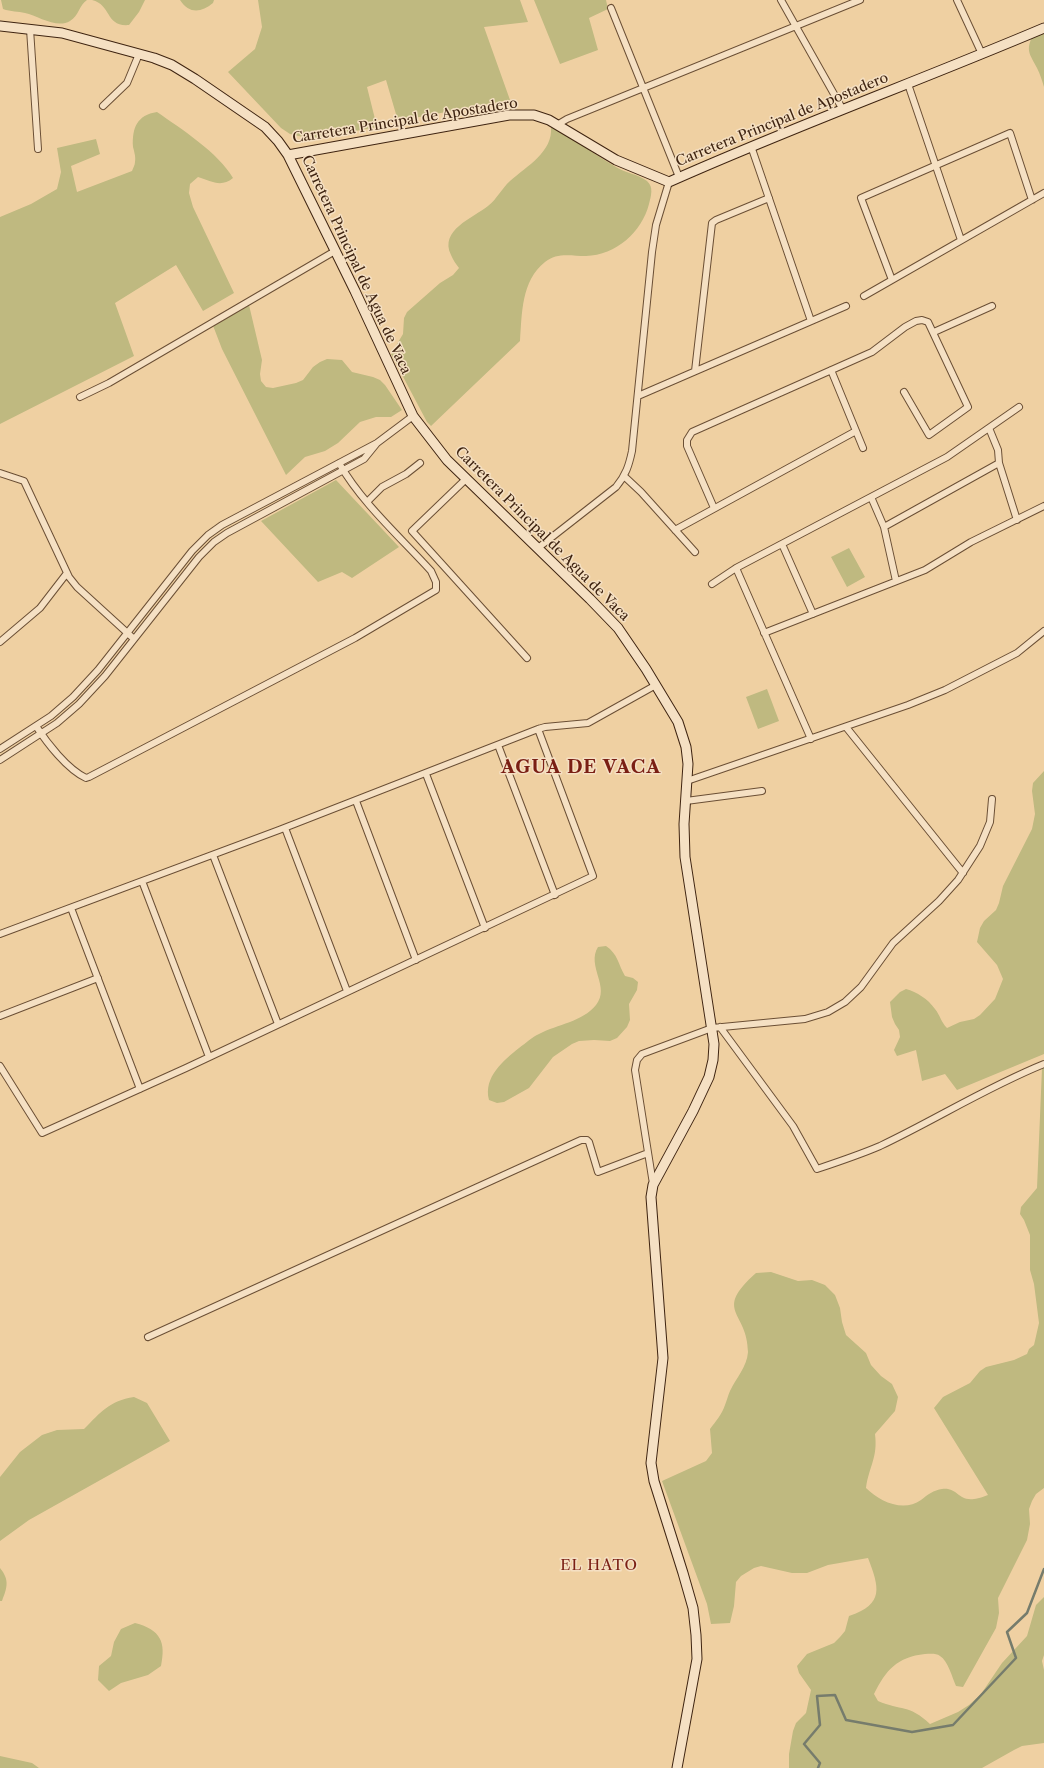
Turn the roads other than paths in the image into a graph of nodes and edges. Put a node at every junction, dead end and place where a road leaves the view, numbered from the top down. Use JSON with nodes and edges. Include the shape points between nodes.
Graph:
{"nodes":[{"id":1,"x":781,"y":0,"type":"edge"},
{"id":2,"x":860,"y":0,"type":"edge"},
{"id":3,"x":957,"y":0,"type":"edge"},
{"id":4,"x":611,"y":8,"type":"dead end"},
{"id":5,"x":0,"y":26,"type":"edge"},
{"id":6,"x":796,"y":26,"type":"junction"},
{"id":7,"x":1044,"y":28,"type":"edge"},
{"id":8,"x":30,"y":29,"type":"junction"},
{"id":9,"x":139,"y":54,"type":"junction"},
{"id":10,"x":982,"y":54,"type":"junction"},
{"id":11,"x":908,"y":84,"type":"junction"},
{"id":12,"x":643,"y":88,"type":"junction"},
{"id":13,"x":103,"y":106,"type":"dead end"},
{"id":14,"x":843,"y":110,"type":"junction"},
{"id":15,"x":558,"y":125,"type":"junction"},
{"id":16,"x":750,"y":146,"type":"junction"},
{"id":17,"x":38,"y":149,"type":"dead end"},
{"id":18,"x":288,"y":154,"type":"junction"},
{"id":19,"x":936,"y":166,"type":"junction"},
{"id":20,"x":679,"y":177,"type":"junction"},
{"id":21,"x":669,"y":182,"type":"junction"},
{"id":22,"x":1044,"y":193,"type":"edge"},
{"id":23,"x":769,"y":198,"type":"junction"},
{"id":24,"x":1032,"y":200,"type":"junction"},
{"id":25,"x":961,"y":240,"type":"junction"},
{"id":26,"x":335,"y":251,"type":"junction"},
{"id":27,"x":892,"y":280,"type":"junction"},
{"id":28,"x":864,"y":296,"type":"dead end"},
{"id":29,"x":846,"y":306,"type":"dead end"},
{"id":30,"x":992,"y":306,"type":"dead end"},
{"id":31,"x":811,"y":321,"type":"junction"},
{"id":32,"x":934,"y":332,"type":"junction"},
{"id":33,"x":831,"y":370,"type":"junction"},
{"id":34,"x":695,"y":371,"type":"junction"},
{"id":35,"x":904,"y":392,"type":"dead end"},
{"id":36,"x":638,"y":396,"type":"junction"},
{"id":37,"x":80,"y":397,"type":"dead end"},
{"id":38,"x":1018,"y":407,"type":"dead end"},
{"id":39,"x":413,"y":416,"type":"junction"},
{"id":40,"x":989,"y":428,"type":"junction"},
{"id":41,"x":856,"y":431,"type":"junction"},
{"id":42,"x":377,"y":443,"type":"junction"},
{"id":43,"x":863,"y":448,"type":"dead end"},
{"id":44,"x":338,"y":463,"type":"junction"},
{"id":45,"x":420,"y":463,"type":"dead end"},
{"id":46,"x":999,"y":463,"type":"junction"},
{"id":47,"x":343,"y":471,"type":"junction"},
{"id":48,"x":0,"y":473,"type":"edge"},
{"id":49,"x":625,"y":477,"type":"junction"},
{"id":50,"x":466,"y":479,"type":"junction"},
{"id":51,"x":870,"y":497,"type":"junction"},
{"id":52,"x":367,"y":502,"type":"junction"},
{"id":53,"x":1044,"y":506,"type":"edge"},
{"id":54,"x":714,"y":508,"type":"junction"},
{"id":55,"x":1017,"y":520,"type":"junction"},
{"id":56,"x":884,"y":527,"type":"junction"},
{"id":57,"x":675,"y":530,"type":"junction"},
{"id":58,"x":782,"y":544,"type":"junction"},
{"id":59,"x":538,"y":548,"type":"junction"},
{"id":60,"x":695,"y":552,"type":"dead end"},
{"id":61,"x":736,"y":568,"type":"junction"},
{"id":62,"x":67,"y":574,"type":"junction"},
{"id":63,"x":896,"y":581,"type":"junction"},
{"id":64,"x":712,"y":584,"type":"dead end"},
{"id":65,"x":813,"y":614,"type":"junction"},
{"id":66,"x":1044,"y":631,"type":"edge"},
{"id":67,"x":127,"y":633,"type":"junction"},
{"id":68,"x":764,"y":633,"type":"junction"},
{"id":69,"x":134,"y":639,"type":"junction"},
{"id":70,"x":0,"y":642,"type":"edge"},
{"id":71,"x":527,"y":658,"type":"dead end"},
{"id":72,"x":656,"y":685,"type":"junction"},
{"id":73,"x":36,"y":726,"type":"junction"},
{"id":74,"x":846,"y":727,"type":"junction"},
{"id":75,"x":538,"y":729,"type":"junction"},
{"id":76,"x":41,"y":734,"type":"junction"},
{"id":77,"x":811,"y":739,"type":"junction"},
{"id":78,"x":498,"y":745,"type":"junction"},
{"id":79,"x":0,"y":749,"type":"edge"},
{"id":80,"x":0,"y":760,"type":"edge"},
{"id":81,"x":426,"y":774,"type":"junction"},
{"id":82,"x":687,"y":781,"type":"junction"},
{"id":83,"x":762,"y":791,"type":"dead end"},
{"id":84,"x":992,"y":799,"type":"dead end"},
{"id":85,"x":356,"y":801,"type":"junction"},
{"id":86,"x":686,"y":801,"type":"junction"},
{"id":87,"x":285,"y":828,"type":"junction"},
{"id":88,"x":213,"y":855,"type":"junction"},
{"id":89,"x":963,"y":873,"type":"junction"},
{"id":90,"x":142,"y":881,"type":"junction"},
{"id":91,"x":555,"y":895,"type":"junction"},
{"id":92,"x":71,"y":908,"type":"junction"},
{"id":93,"x":485,"y":928,"type":"junction"},
{"id":94,"x":0,"y":934,"type":"edge"},
{"id":95,"x":416,"y":960,"type":"junction"},
{"id":96,"x":98,"y":978,"type":"junction"},
{"id":97,"x":347,"y":991,"type":"junction"},
{"id":98,"x":0,"y":1016,"type":"edge"},
{"id":99,"x":278,"y":1024,"type":"junction"},
{"id":100,"x":716,"y":1027,"type":"junction"},
{"id":101,"x":209,"y":1057,"type":"junction"},
{"id":102,"x":1044,"y":1064,"type":"edge"},
{"id":103,"x":0,"y":1066,"type":"edge"},
{"id":104,"x":140,"y":1089,"type":"junction"},
{"id":105,"x":648,"y":1153,"type":"junction"},
{"id":106,"x":654,"y":1185,"type":"junction"},
{"id":107,"x":148,"y":1337,"type":"dead end"},
{"id":108,"x":677,"y":1768,"type":"edge"}],
"edges":[{"from":1,"to":6,"type":"street"},
{"from":2,"to":6,"type":"street"},
{"from":3,"to":10,"type":"street"},
{"from":4,"to":12,"type":"street"},
{"from":5,"to":8,"type":"street","name":"Carretera Principal de Apostadero"},
{"from":6,"to":12,"type":"street"},
{"from":6,"to":14,"type":"street"},
{"from":7,"to":10,"type":"street","name":"Carretera Principal de Apostadero"},
{"from":8,"to":9,"type":"street","name":"Carretera Principal de Apostadero","via":[[62,33]]},
{"from":8,"to":17,"type":"street"},
{"from":9,"to":13,"type":"street","via":[[126,83]]},
{"from":9,"to":18,"type":"street","name":"Carretera Principal de Apostadero","via":[[172,65],[195,79],[265,127]]},
{"from":10,"to":11,"type":"street","name":"Carretera Principal de Apostadero"},
{"from":11,"to":14,"type":"street","name":"Carretera Principal de Apostadero"},
{"from":11,"to":19,"type":"street"},
{"from":12,"to":15,"type":"street"},
{"from":12,"to":20,"type":"street"},
{"from":14,"to":16,"type":"street","name":"Carretera Principal de Apostadero"},
{"from":15,"to":18,"type":"street","name":"Carretera Principal de Apostadero","via":[[534,115],[509,116]]},
{"from":15,"to":21,"type":"street","name":"Carretera Principal de Apostadero","via":[[616,160]]},
{"from":16,"to":20,"type":"street","name":"Carretera Principal de Apostadero"},
{"from":16,"to":23,"type":"street"},
{"from":18,"to":26,"type":"street","name":"Carretera Principal de Agua de Vaca"},
{"from":19,"to":24,"type":"street","via":[[1010,133]]},
{"from":19,"to":25,"type":"street"},
{"from":19,"to":27,"type":"street","via":[[861,198]]},
{"from":20,"to":21,"type":"street","name":"Carretera Principal de Apostadero"},
{"from":21,"to":36,"type":"street","via":[[655,232]]},
{"from":22,"to":24,"type":"street"},
{"from":23,"to":31,"type":"street"},
{"from":23,"to":34,"type":"street","via":[[712,223]]},
{"from":24,"to":25,"type":"street"},
{"from":25,"to":27,"type":"street"},
{"from":26,"to":37,"type":"street"},
{"from":26,"to":39,"type":"street","name":"Carretera Principal de Agua de Vaca"},
{"from":27,"to":28,"type":"street"},
{"from":29,"to":31,"type":"street"},
{"from":30,"to":32,"type":"street"},
{"from":31,"to":34,"type":"street"},
{"from":32,"to":33,"type":"street","via":[[928,322],[916,322],[872,352]]},
{"from":32,"to":35,"type":"street","via":[[968,407],[929,435]]},
{"from":33,"to":41,"type":"street"},
{"from":33,"to":54,"type":"street","via":[[689,434],[689,452]]},
{"from":34,"to":36,"type":"street"},
{"from":36,"to":49,"type":"street","via":[[632,450]]},
{"from":38,"to":40,"type":"street"},
{"from":39,"to":42,"type":"street"},
{"from":39,"to":50,"type":"street","name":"Carretera Principal de Agua de Vaca","via":[[431,441]]},
{"from":40,"to":46,"type":"street","via":[[998,450]]},
{"from":40,"to":51,"type":"street","via":[[947,457]]},
{"from":41,"to":43,"type":"street"},
{"from":41,"to":54,"type":"street"},
{"from":42,"to":44,"type":"street"},
{"from":42,"to":47,"type":"street","via":[[369,456]]},
{"from":44,"to":47,"type":"street"},
{"from":44,"to":67,"type":"street","via":[[208,535],[192,551]]},
{"from":45,"to":52,"type":"street","via":[[382,487]]},
{"from":46,"to":55,"type":"street"},
{"from":46,"to":56,"type":"street"},
{"from":47,"to":52,"type":"street"},
{"from":47,"to":69,"type":"street","via":[[214,542],[199,557]]},
{"from":48,"to":62,"type":"street","via":[[20,479],[28,487]]},
{"from":49,"to":57,"type":"street"},
{"from":49,"to":59,"type":"street","via":[[616,487]]},
{"from":50,"to":59,"type":"street","name":"Carretera Principal de Agua de Vaca"},
{"from":50,"to":71,"type":"street","via":[[412,532]]},
{"from":51,"to":56,"type":"street"},
{"from":51,"to":58,"type":"street"},
{"from":52,"to":76,"type":"street","via":[[435,576],[437,586],[432,594],[355,638],[90,778],[78,774]]},
{"from":53,"to":55,"type":"street"},
{"from":54,"to":57,"type":"street"},
{"from":55,"to":63,"type":"street","via":[[970,542],[925,570]]},
{"from":56,"to":63,"type":"street"},
{"from":57,"to":60,"type":"street"},
{"from":58,"to":61,"type":"street"},
{"from":58,"to":65,"type":"street"},
{"from":59,"to":72,"type":"street","name":"Carretera Principal de Agua de Vaca","via":[[618,628]]},
{"from":61,"to":64,"type":"street"},
{"from":61,"to":68,"type":"street"},
{"from":62,"to":67,"type":"street","via":[[77,587]]},
{"from":62,"to":70,"type":"street","via":[[40,608]]},
{"from":63,"to":65,"type":"street"},
{"from":65,"to":68,"type":"street"},
{"from":66,"to":74,"type":"street","via":[[1017,653],[984,671],[914,703]]},
{"from":67,"to":69,"type":"street"},
{"from":67,"to":73,"type":"street","via":[[73,697]]},
{"from":68,"to":77,"type":"street"},
{"from":69,"to":76,"type":"street","via":[[79,704]]},
{"from":72,"to":75,"type":"street","via":[[588,723]]},
{"from":72,"to":82,"type":"street","name":"Carretera Principal de Agua de Vaca","via":[[684,736],[688,764]]},
{"from":73,"to":76,"type":"street"},
{"from":73,"to":79,"type":"street"},
{"from":74,"to":77,"type":"street"},
{"from":74,"to":89,"type":"street"},
{"from":75,"to":78,"type":"street"},
{"from":75,"to":91,"type":"street","via":[[593,876]]},
{"from":76,"to":80,"type":"street"},
{"from":77,"to":82,"type":"street"},
{"from":78,"to":81,"type":"street"},
{"from":78,"to":91,"type":"street"},
{"from":81,"to":85,"type":"street"},
{"from":81,"to":93,"type":"street"},
{"from":82,"to":86,"type":"street","name":"Carretera Principal de Agua de Vaca"},
{"from":83,"to":86,"type":"street"},
{"from":84,"to":89,"type":"street","via":[[990,822],[983,840]]},
{"from":85,"to":87,"type":"street"},
{"from":85,"to":95,"type":"street"},
{"from":86,"to":100,"type":"street","name":"Carretera Principal de Agua de Vaca","via":[[684,857]]},
{"from":87,"to":88,"type":"street"},
{"from":87,"to":97,"type":"street"},
{"from":88,"to":90,"type":"street"},
{"from":88,"to":99,"type":"street"},
{"from":89,"to":100,"type":"street","via":[[938,901],[893,943],[861,987],[845,1002],[828,1012],[806,1019]]},
{"from":90,"to":92,"type":"street"},
{"from":90,"to":101,"type":"street"},
{"from":91,"to":93,"type":"street"},
{"from":92,"to":94,"type":"street"},
{"from":92,"to":96,"type":"street"},
{"from":93,"to":95,"type":"street"},
{"from":95,"to":97,"type":"street"},
{"from":96,"to":98,"type":"street"},
{"from":96,"to":104,"type":"street"},
{"from":97,"to":99,"type":"street"},
{"from":99,"to":101,"type":"street"},
{"from":100,"to":102,"type":"street","via":[[793,1126],[817,1169],[847,1160],[880,1145]]},
{"from":100,"to":105,"type":"street","via":[[650,1050],[637,1060],[635,1070]]},
{"from":100,"to":106,"type":"street","name":"Carretera Principal de Agua de Vaca","via":[[709,1077]]},
{"from":101,"to":104,"type":"street"},
{"from":103,"to":104,"type":"street","via":[[42,1133]]},
{"from":105,"to":106,"type":"street"},
{"from":105,"to":107,"type":"street","via":[[598,1172],[589,1142],[581,1140]]},
{"from":106,"to":108,"type":"street","name":"Carretera Principal de Agua de Vaca","via":[[651,1217],[663,1358],[651,1463],[654,1481],[691,1601],[697,1659]]}]}
